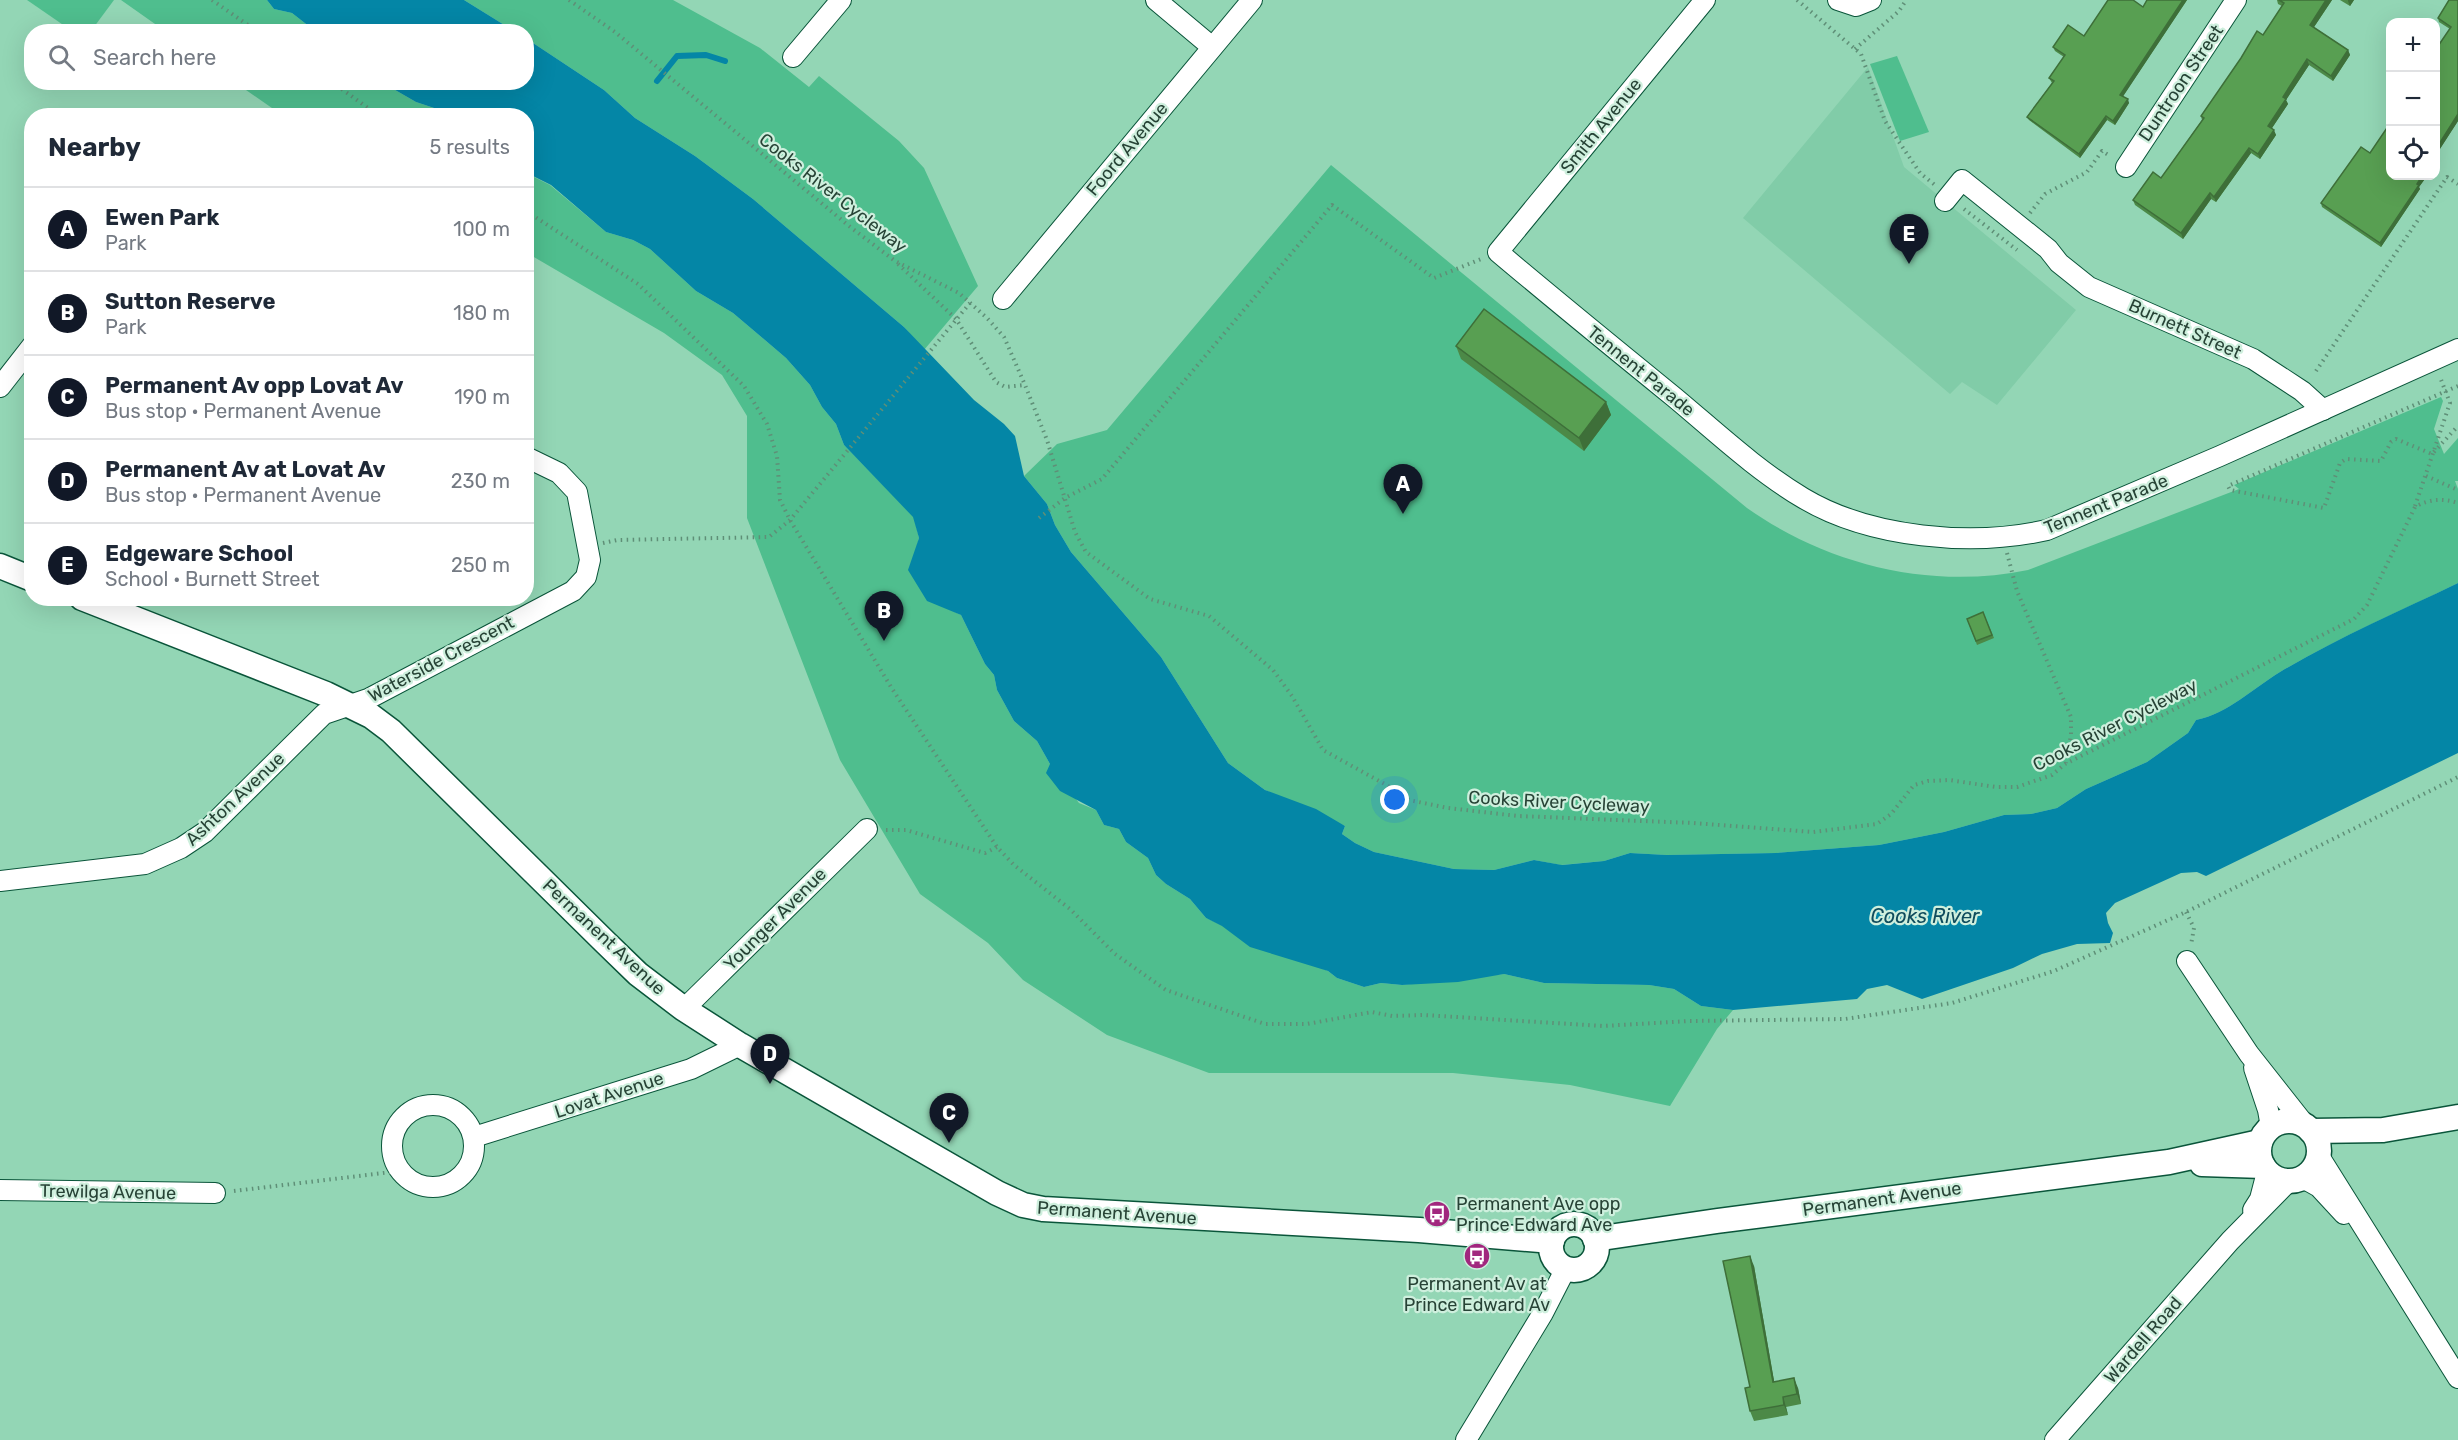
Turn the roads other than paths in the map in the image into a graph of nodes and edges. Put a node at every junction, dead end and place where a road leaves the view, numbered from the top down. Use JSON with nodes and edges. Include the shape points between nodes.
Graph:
{"nodes":[{"id":1,"x":841,"y":0,"type":"edge"},
{"id":2,"x":1156,"y":0,"type":"edge"},
{"id":3,"x":1252,"y":0,"type":"edge"},
{"id":4,"x":1705,"y":0,"type":"edge"},
{"id":5,"x":2236,"y":0,"type":"edge"},
{"id":6,"x":1212,"y":47,"type":"junction"},
{"id":7,"x":793,"y":57,"type":"dead end"},
{"id":8,"x":2126,"y":167,"type":"road end"},
{"id":9,"x":1947,"y":199,"type":"road end"},
{"id":10,"x":1498,"y":252,"type":"joint"},
{"id":11,"x":1004,"y":298,"type":"dead end"},
{"id":12,"x":2458,"y":350,"type":"edge"},
{"id":13,"x":24,"y":356,"type":"edge"},
{"id":14,"x":0,"y":387,"type":"edge"},
{"id":15,"x":2323,"y":410,"type":"junction"},
{"id":16,"x":534,"y":461,"type":"edge"},
{"id":17,"x":0,"y":566,"type":"edge"},
{"id":18,"x":24,"y":576,"type":"edge"},
{"id":19,"x":102,"y":606,"type":"edge"},
{"id":20,"x":351,"y":705,"type":"junction"},
{"id":21,"x":867,"y":829,"type":"road end"},
{"id":22,"x":0,"y":881,"type":"edge"},
{"id":23,"x":2187,"y":961,"type":"road end"},
{"id":24,"x":684,"y":1009,"type":"junction"},
{"id":25,"x":740,"y":1045,"type":"junction"},
{"id":26,"x":2249,"y":1054,"type":"junction"},
{"id":27,"x":2458,"y":1117,"type":"edge"},
{"id":28,"x":2266,"y":1134,"type":"junction"},
{"id":29,"x":474,"y":1137,"type":"junction"},
{"id":30,"x":2313,"y":1141,"type":"junction"},
{"id":31,"x":2169,"y":1162,"type":"junction"},
{"id":32,"x":2265,"y":1169,"type":"junction"},
{"id":33,"x":2296,"y":1180,"type":"junction"},
{"id":34,"x":0,"y":1190,"type":"edge"},
{"id":35,"x":215,"y":1193,"type":"road end"},
{"id":36,"x":1595,"y":1239,"type":"junction"},
{"id":37,"x":1552,"y":1241,"type":"junction"},
{"id":38,"x":2230,"y":1241,"type":"junction"},
{"id":39,"x":2377,"y":1252,"type":"junction"},
{"id":40,"x":1566,"y":1268,"type":"junction"},
{"id":41,"x":2458,"y":1378,"type":"edge"},
{"id":42,"x":1466,"y":1440,"type":"edge"},
{"id":43,"x":2055,"y":1440,"type":"edge"}],
"edges":[{"from":1,"to":7,"type":"street"},
{"from":2,"to":6,"type":"street"},
{"from":3,"to":6,"type":"street","name":"Foord Avenue"},
{"from":4,"to":10,"type":"street","name":"Smith Avenue"},
{"from":5,"to":8,"type":"street","name":"Duntroon Street"},
{"from":6,"to":11,"type":"street","name":"Foord Avenue"},
{"from":9,"to":15,"type":"street","name":"Burnett Street","via":[[1962,180],[2089,287],[2253,360],[2302,391]]},
{"from":10,"to":15,"type":"street","name":"Tennent Parade","via":[[1771,477],[1806,500],[1841,516],[1914,535],[2003,536],[2047,530]]},
{"from":12,"to":15,"type":"street","name":"Tennent Parade"},
{"from":13,"to":14,"type":"street"},
{"from":16,"to":20,"type":"street","name":"Waterside Crescent","via":[[559,473],[577,492],[590,560],[586,577],[573,591]]},
{"from":17,"to":18,"type":"main road"},
{"from":19,"to":20,"type":"main road","name":"Permanent Avenue"},
{"from":20,"to":22,"type":"street","name":"Ashton Avenue","via":[[324,714],[205,832],[182,848],[145,864]]},
{"from":20,"to":24,"type":"main road","name":"Permanent Avenue","via":[[391,731],[638,974]]},
{"from":21,"to":24,"type":"street","name":"Younger Avenue"},
{"from":23,"to":26,"type":"street"},
{"from":24,"to":25,"type":"main road","name":"Permanent Avenue"},
{"from":25,"to":29,"type":"street","name":"Lovat Avenue","via":[[691,1069]]},
{"from":25,"to":37,"type":"main road","name":"Permanent Avenue","via":[[1023,1205]]},
{"from":26,"to":28,"type":"street","via":[[2268,1110]]},
{"from":26,"to":30,"type":"street"},
{"from":27,"to":30,"type":"main road"},
{"from":28,"to":30,"type":"main road","via":[[2290,1121]]},
{"from":28,"to":31,"type":"main road","name":"Permanent Avenue"},
{"from":28,"to":32,"type":"main road","via":[[2259,1150]]},
{"from":29,"to":29,"type":"street","via":[[471,1165],[451,1184],[437,1188],[423,1187],[410,1180],[393,1157],[395,1128],[416,1108],[430,1105],[452,1109],[469,1124]]},
{"from":30,"to":33,"type":"main road","via":[[2314,1168]]},
{"from":30,"to":39,"type":"street"},
{"from":31,"to":32,"type":"main road","name":"Permanent Avenue"},
{"from":31,"to":36,"type":"main road","name":"Permanent Avenue"},
{"from":32,"to":33,"type":"main road","via":[[2281,1180]]},
{"from":32,"to":38,"type":"street","name":"Wardell Road","via":[[2260,1199]]},
{"from":33,"to":38,"type":"street","name":"Wardell Road"},
{"from":33,"to":39,"type":"street","via":[[2319,1187]]},
{"from":34,"to":35,"type":"street","name":"Trewilga Avenue"},
{"from":36,"to":37,"type":"main road","via":[[1588,1228],[1569,1224],[1558,1230]]},
{"from":36,"to":40,"type":"main road","via":[[1596,1253],[1587,1265],[1581,1269]]},
{"from":37,"to":40,"type":"main road","via":[[1552,1254]]},
{"from":38,"to":43,"type":"street","name":"Wardell Road"},
{"from":39,"to":41,"type":"street"},
{"from":40,"to":42,"type":"street"}]}
